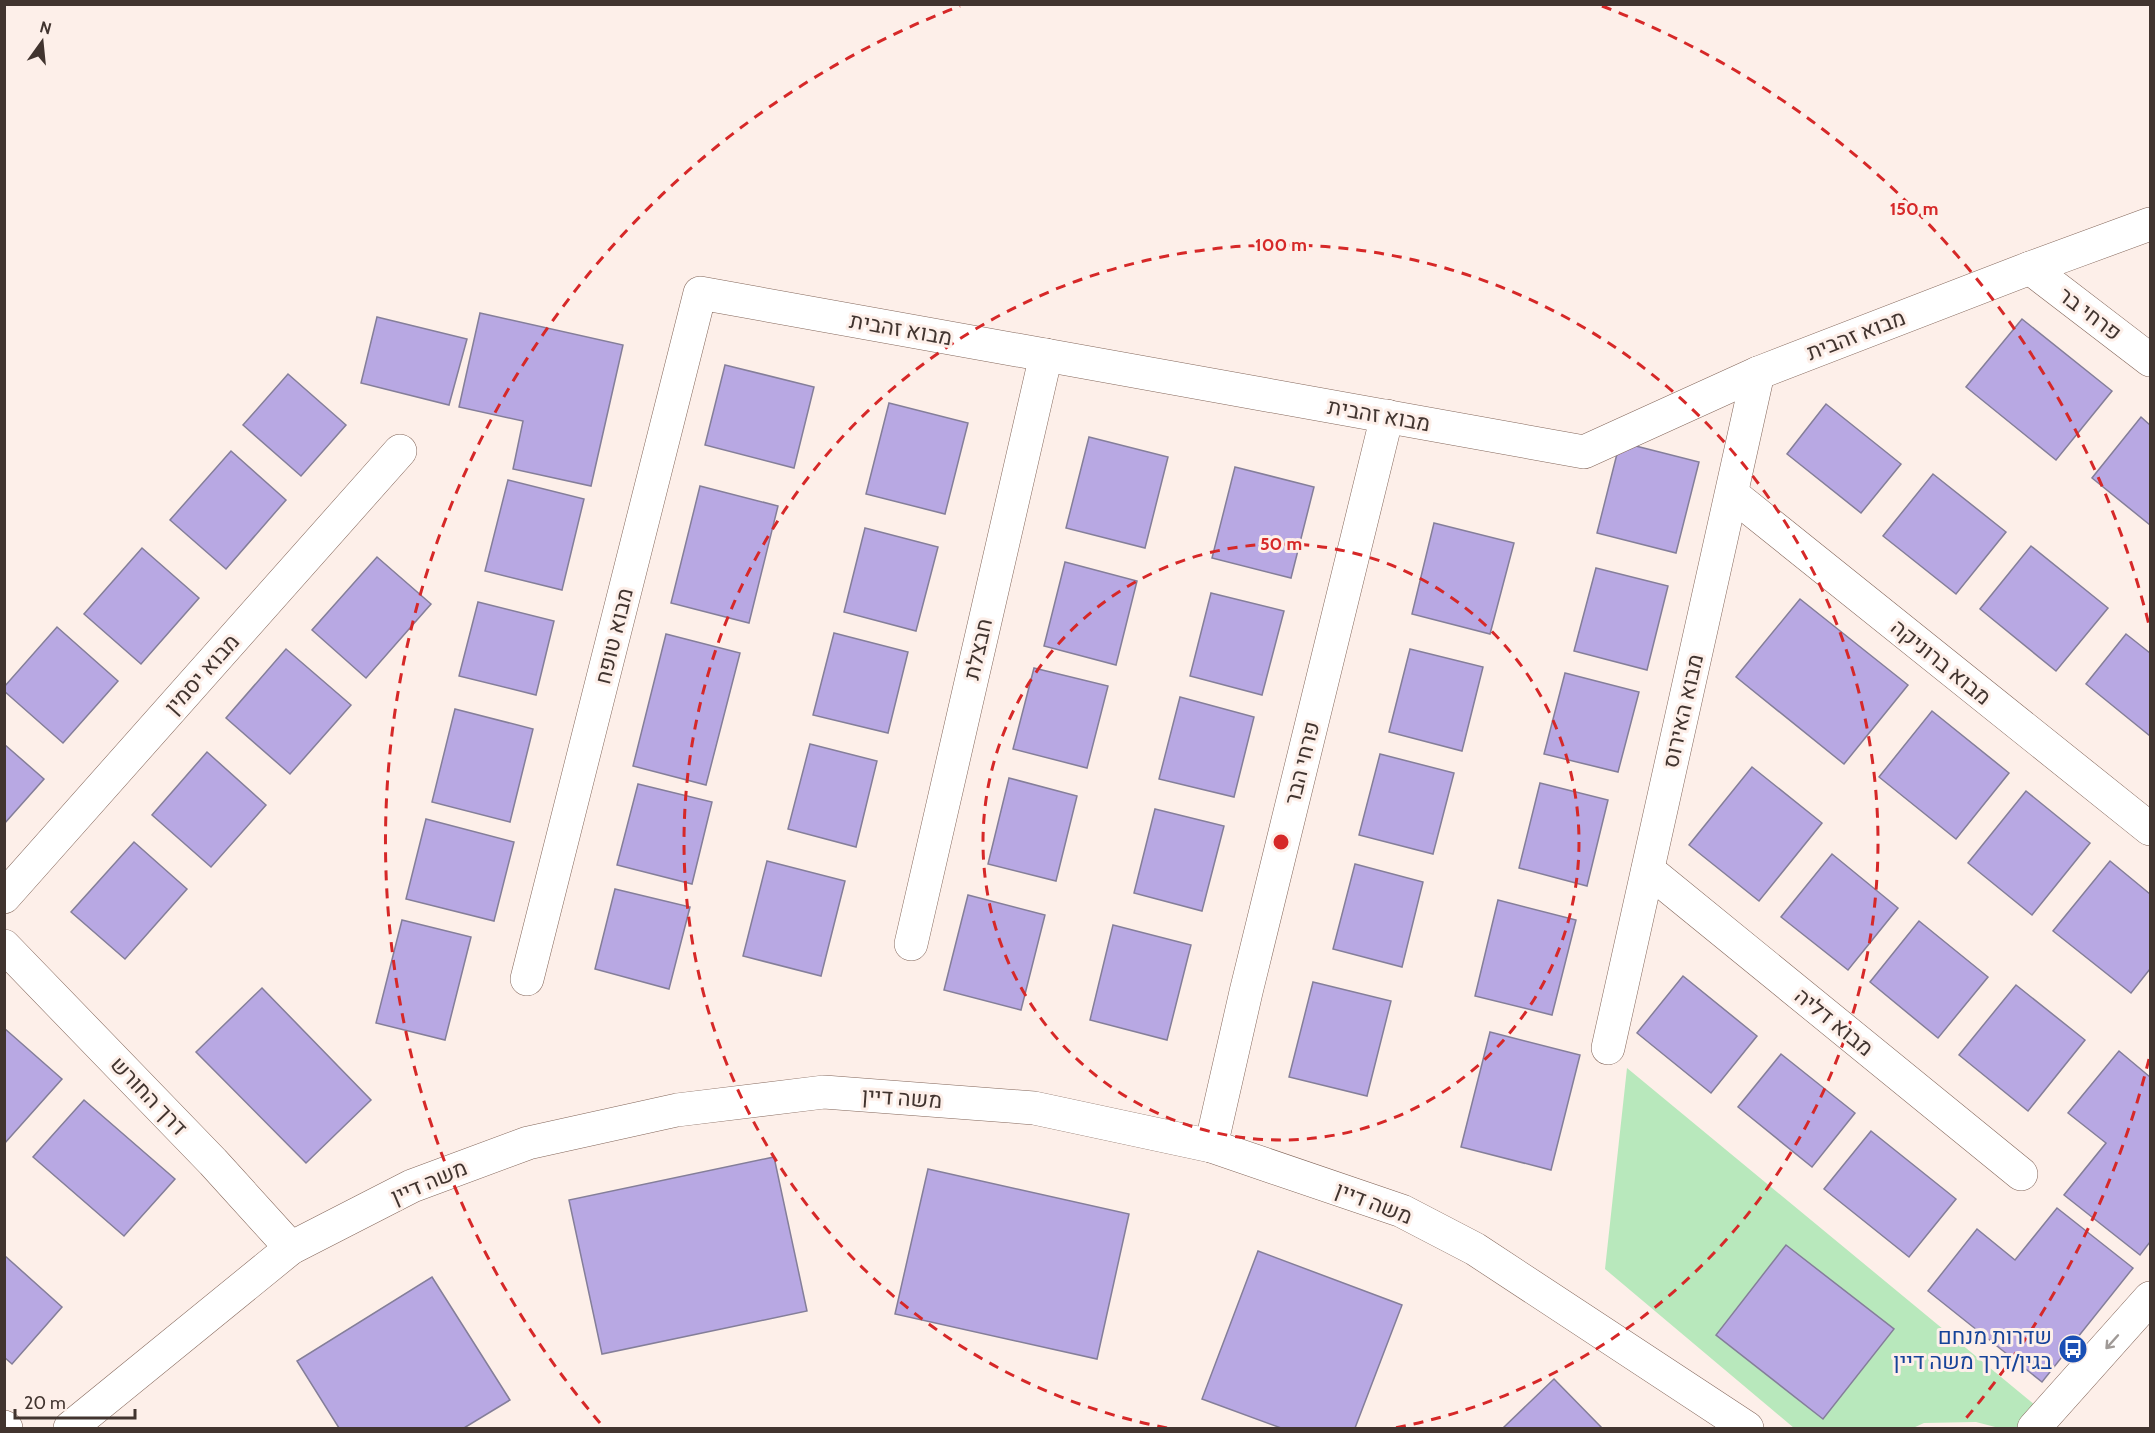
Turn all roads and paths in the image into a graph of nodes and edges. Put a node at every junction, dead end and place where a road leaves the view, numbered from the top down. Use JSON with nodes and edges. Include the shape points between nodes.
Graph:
{"nodes":[{"id":1,"x":2151,"y":224,"type":"edge"},
{"id":2,"x":2030,"y":268,"type":"junction"},
{"id":3,"x":700,"y":293,"type":"joint"},
{"id":4,"x":1046,"y":355,"type":"junction"},
{"id":5,"x":2151,"y":360,"type":"edge"},
{"id":6,"x":1758,"y":373,"type":"junction"},
{"id":7,"x":1387,"y":417,"type":"junction"},
{"id":8,"x":400,"y":452,"type":"dead end"},
{"id":9,"x":1732,"y":494,"type":"junction"},
{"id":10,"x":2151,"y":830,"type":"edge"},
{"id":11,"x":1648,"y":870,"type":"junction"},
{"id":12,"x":4,"y":897,"type":"edge"},
{"id":13,"x":911,"y":944,"type":"dead end"},
{"id":14,"x":4,"y":945,"type":"edge"},
{"id":15,"x":527,"y":979,"type":"dead end"},
{"id":16,"x":1608,"y":1048,"type":"dead end"},
{"id":17,"x":1211,"y":1146,"type":"junction"},
{"id":18,"x":2021,"y":1174,"type":"dead end"},
{"id":19,"x":291,"y":1248,"type":"junction"},
{"id":20,"x":2151,"y":1298,"type":"edge"},
{"id":21,"x":70,"y":1428,"type":"edge"},
{"id":22,"x":1747,"y":1428,"type":"edge"},
{"id":23,"x":2034,"y":1428,"type":"edge"}],
"edges":[{"from":1,"to":2,"type":"street","name":"מבוא זהבית"},
{"from":2,"to":5,"type":"street","name":"פרחי בר"},
{"from":2,"to":6,"type":"street","name":"מבוא זהבית"},
{"from":3,"to":4,"type":"street","name":"מבוא זהבית"},
{"from":3,"to":15,"type":"street","name":"מבוא טופח"},
{"from":4,"to":7,"type":"street","name":"מבוא זהבית"},
{"from":4,"to":13,"type":"street","name":"חבצלת"},
{"from":6,"to":7,"type":"street","name":"מבוא זהבית","via":[[1584,452]]},
{"from":6,"to":9,"type":"street","name":"מבוא האירוס"},
{"from":7,"to":17,"type":"street","name":"פרחי הבר"},
{"from":8,"to":12,"type":"street","name":"מבוא יסמין"},
{"from":9,"to":10,"type":"street","name":"מבוא ברוניקה"},
{"from":9,"to":11,"type":"street","name":"מבוא האירוס"},
{"from":11,"to":16,"type":"street","name":"מבוא האירוס"},
{"from":11,"to":18,"type":"street","name":"מבוא דליה"},
{"from":14,"to":19,"type":"street","name":"דרך החורש"},
{"from":17,"to":19,"type":"street","name":"משה דיין","via":[[1034,1108],[824,1092],[677,1110],[528,1143],[412,1186]]},
{"from":17,"to":22,"type":"street","name":"משה דיין","via":[[1402,1211],[1475,1249]]},
{"from":19,"to":21,"type":"street","name":"משה דיין"},
{"from":20,"to":23,"type":"street","one_way":true}]}
